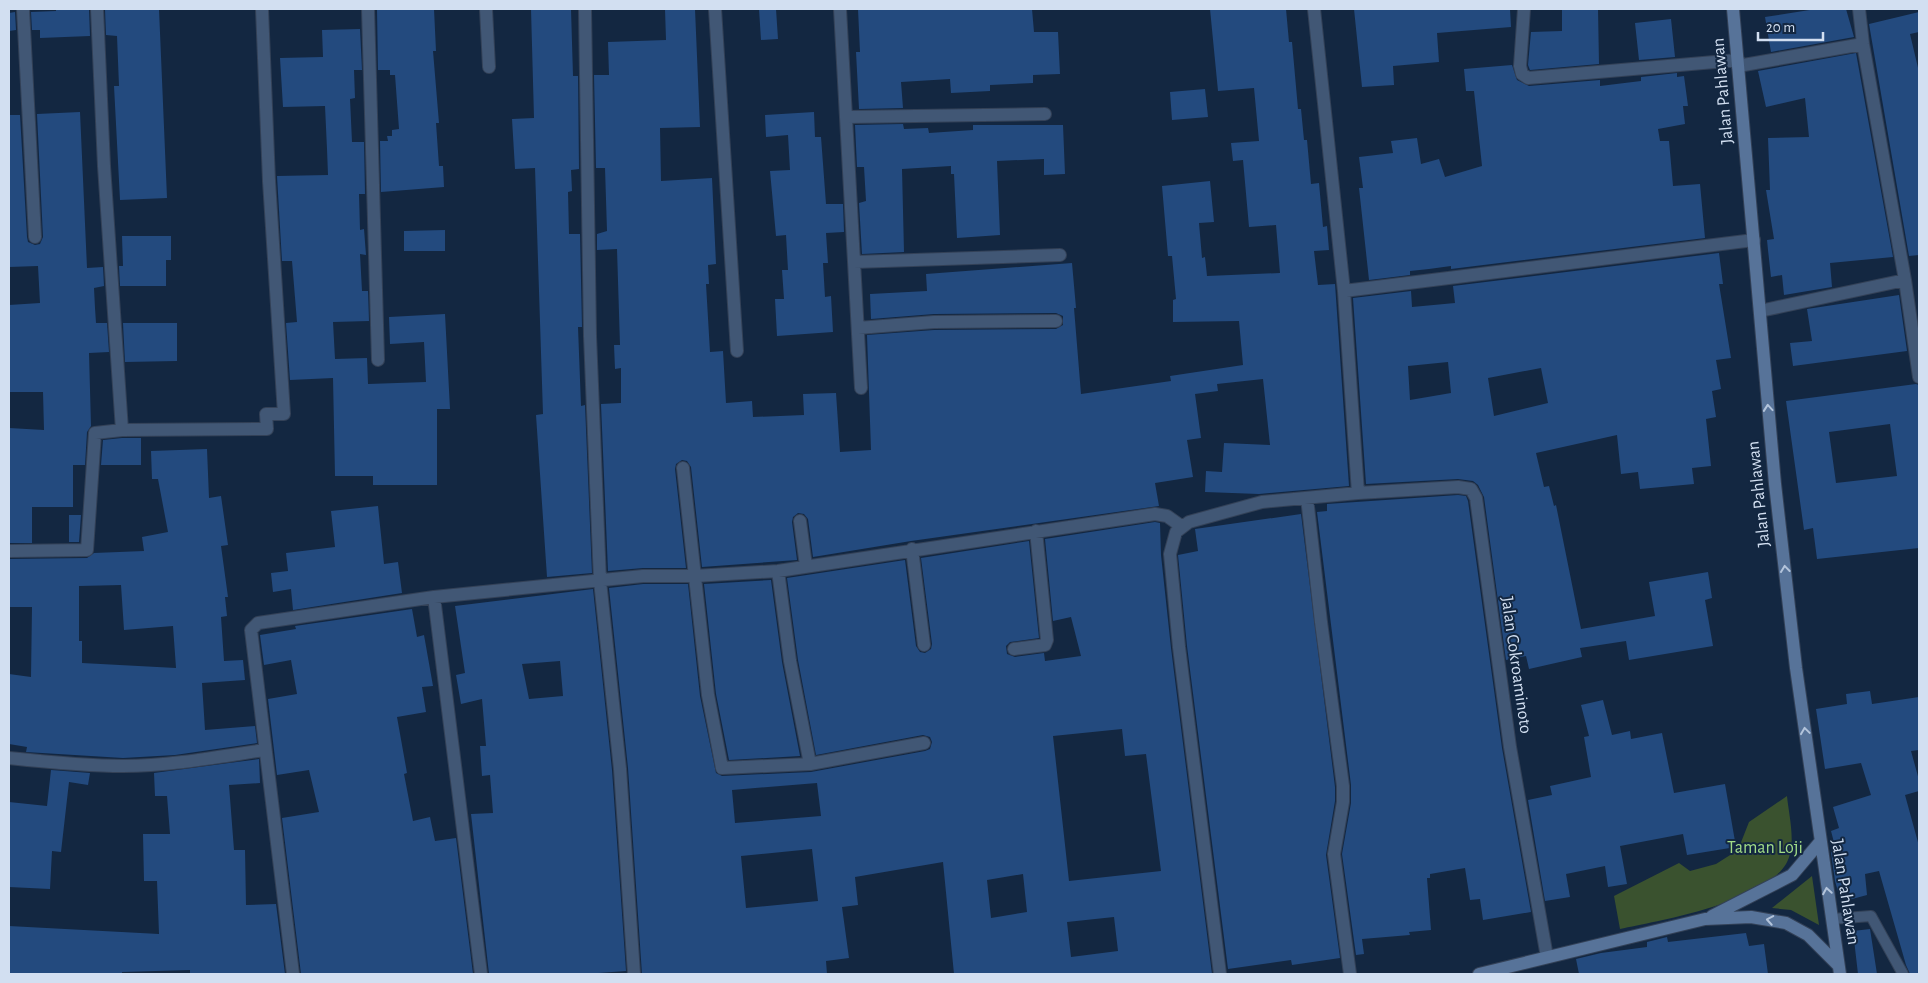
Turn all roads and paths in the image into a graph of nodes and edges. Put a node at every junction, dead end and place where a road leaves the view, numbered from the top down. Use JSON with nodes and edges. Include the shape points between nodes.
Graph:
{"nodes":[{"id":1,"x":23,"y":9,"type":"edge"},
{"id":2,"x":97,"y":9,"type":"edge"},
{"id":3,"x":262,"y":9,"type":"edge"},
{"id":4,"x":368,"y":9,"type":"edge"},
{"id":5,"x":486,"y":9,"type":"edge"},
{"id":6,"x":585,"y":9,"type":"edge"},
{"id":7,"x":715,"y":9,"type":"edge"},
{"id":8,"x":840,"y":9,"type":"edge"},
{"id":9,"x":1314,"y":9,"type":"edge"},
{"id":10,"x":1524,"y":9,"type":"edge"},
{"id":11,"x":1733,"y":9,"type":"edge"},
{"id":12,"x":1860,"y":9,"type":"edge"},
{"id":13,"x":1863,"y":44,"type":"junction"},
{"id":14,"x":1738,"y":63,"type":"junction"},
{"id":15,"x":489,"y":67,"type":"dead end"},
{"id":16,"x":1045,"y":114,"type":"dead end"},
{"id":17,"x":847,"y":117,"type":"junction"},
{"id":18,"x":35,"y":237,"type":"dead end"},
{"id":19,"x":1754,"y":240,"type":"junction"},
{"id":20,"x":1060,"y":255,"type":"dead end"},
{"id":21,"x":854,"y":262,"type":"junction"},
{"id":22,"x":1905,"y":280,"type":"junction"},
{"id":23,"x":1344,"y":291,"type":"junction"},
{"id":24,"x":1760,"y":311,"type":"junction"},
{"id":25,"x":1056,"y":320,"type":"dead end"},
{"id":26,"x":858,"y":328,"type":"junction"},
{"id":27,"x":736,"y":350,"type":"dead end"},
{"id":28,"x":378,"y":360,"type":"dead end"},
{"id":29,"x":1919,"y":377,"type":"edge"},
{"id":30,"x":860,"y":388,"type":"dead end"},
{"id":31,"x":122,"y":430,"type":"junction"},
{"id":32,"x":683,"y":468,"type":"dead end"},
{"id":33,"x":1358,"y":493,"type":"junction"},
{"id":34,"x":1308,"y":498,"type":"junction"},
{"id":35,"x":800,"y":521,"type":"dead end"},
{"id":36,"x":1181,"y":526,"type":"junction"},
{"id":37,"x":1036,"y":532,"type":"junction"},
{"id":38,"x":912,"y":549,"type":"junction"},
{"id":39,"x":9,"y":551,"type":"edge"},
{"id":40,"x":806,"y":566,"type":"junction"},
{"id":41,"x":778,"y":571,"type":"junction"},
{"id":42,"x":695,"y":576,"type":"junction"},
{"id":43,"x":600,"y":581,"type":"junction"},
{"id":44,"x":434,"y":596,"type":"junction"},
{"id":45,"x":924,"y":645,"type":"dead end"},
{"id":46,"x":1014,"y":649,"type":"dead end"},
{"id":47,"x":924,"y":743,"type":"dead end"},
{"id":48,"x":264,"y":750,"type":"junction"},
{"id":49,"x":9,"y":758,"type":"edge"},
{"id":50,"x":810,"y":764,"type":"junction"},
{"id":51,"x":1820,"y":842,"type":"junction"},
{"id":52,"x":1832,"y":919,"type":"junction"},
{"id":53,"x":1705,"y":920,"type":"junction"},
{"id":54,"x":1547,"y":957,"type":"junction"},
{"id":55,"x":1839,"y":969,"type":"edge"},
{"id":56,"x":293,"y":974,"type":"edge"},
{"id":57,"x":481,"y":974,"type":"edge"},
{"id":58,"x":634,"y":974,"type":"edge"},
{"id":59,"x":1220,"y":974,"type":"edge"},
{"id":60,"x":1350,"y":974,"type":"edge"},
{"id":61,"x":1479,"y":974,"type":"edge"},
{"id":62,"x":1903,"y":974,"type":"edge"}],
"edges":[{"from":1,"to":18,"type":"street"},
{"from":2,"to":31,"type":"street"},
{"from":3,"to":31,"type":"street","via":[[284,414],[266,414],[267,429]]},
{"from":4,"to":28,"type":"street"},
{"from":5,"to":15,"type":"street"},
{"from":6,"to":43,"type":"street","via":[[590,336]]},
{"from":7,"to":27,"type":"street"},
{"from":8,"to":17,"type":"street"},
{"from":9,"to":23,"type":"street"},
{"from":10,"to":14,"type":"street","via":[[1520,66],[1522,74],[1528,78]]},
{"from":11,"to":14,"type":"main road","name":"Jalan Pahlawan"},
{"from":12,"to":13,"type":"street"},
{"from":13,"to":14,"type":"street"},
{"from":13,"to":22,"type":"street"},
{"from":14,"to":19,"type":"main road","name":"Jalan Pahlawan"},
{"from":16,"to":17,"type":"street"},
{"from":17,"to":21,"type":"street"},
{"from":19,"to":23,"type":"street"},
{"from":19,"to":24,"type":"main road","name":"Jalan Pahlawan"},
{"from":20,"to":21,"type":"street"},
{"from":21,"to":26,"type":"street"},
{"from":22,"to":24,"type":"street"},
{"from":22,"to":29,"type":"street"},
{"from":23,"to":33,"type":"street"},
{"from":51,"to":24,"type":"main road","name":"Jalan Pahlawan","one_way":true,"via":[[1775,484]]},
{"from":25,"to":26,"type":"street","via":[[934,322]]},
{"from":26,"to":30,"type":"street"},
{"from":31,"to":39,"type":"street","via":[[94,434],[87,550]]},
{"from":32,"to":42,"type":"street"},
{"from":33,"to":34,"type":"street"},
{"from":33,"to":54,"type":"street","name":"Jalan Cokroaminoto","via":[[1467,488],[1476,498],[1509,738]]},
{"from":34,"to":36,"type":"street","via":[[1242,506]]},
{"from":34,"to":60,"type":"street","via":[[1343,786],[1334,854]]},
{"from":35,"to":40,"type":"street"},
{"from":36,"to":37,"type":"street","via":[[1167,516],[1155,514]]},
{"from":36,"to":59,"type":"street","via":[[1170,554],[1193,774]]},
{"from":37,"to":38,"type":"street"},
{"from":37,"to":46,"type":"street","via":[[1046,643]]},
{"from":38,"to":40,"type":"street"},
{"from":38,"to":45,"type":"street"},
{"from":40,"to":41,"type":"street"},
{"from":41,"to":42,"type":"street"},
{"from":41,"to":50,"type":"street","via":[[790,661]]},
{"from":42,"to":43,"type":"street","via":[[643,576]]},
{"from":42,"to":50,"type":"street","via":[[708,694],[722,768]]},
{"from":43,"to":44,"type":"street"},
{"from":43,"to":58,"type":"street","via":[[620,769]]},
{"from":44,"to":48,"type":"street","via":[[254,626],[251,630]]},
{"from":44,"to":57,"type":"street"},
{"from":47,"to":50,"type":"street"},
{"from":48,"to":49,"type":"street","via":[[125,766]]},
{"from":48,"to":56,"type":"street"},
{"from":52,"to":51,"type":"main road","name":"Jalan Pahlawan","one_way":true},
{"from":51,"to":53,"type":"main road","via":[[1792,874]]},
{"from":52,"to":55,"type":"main road","name":"Jalan Pahlawan"},
{"from":52,"to":62,"type":"lane","via":[[1871,916]]},
{"from":53,"to":54,"type":"main road"},
{"from":55,"to":53,"type":"main road","one_way":true,"via":[[1808,935],[1786,923],[1752,917]]},
{"from":54,"to":61,"type":"main road"}]}
